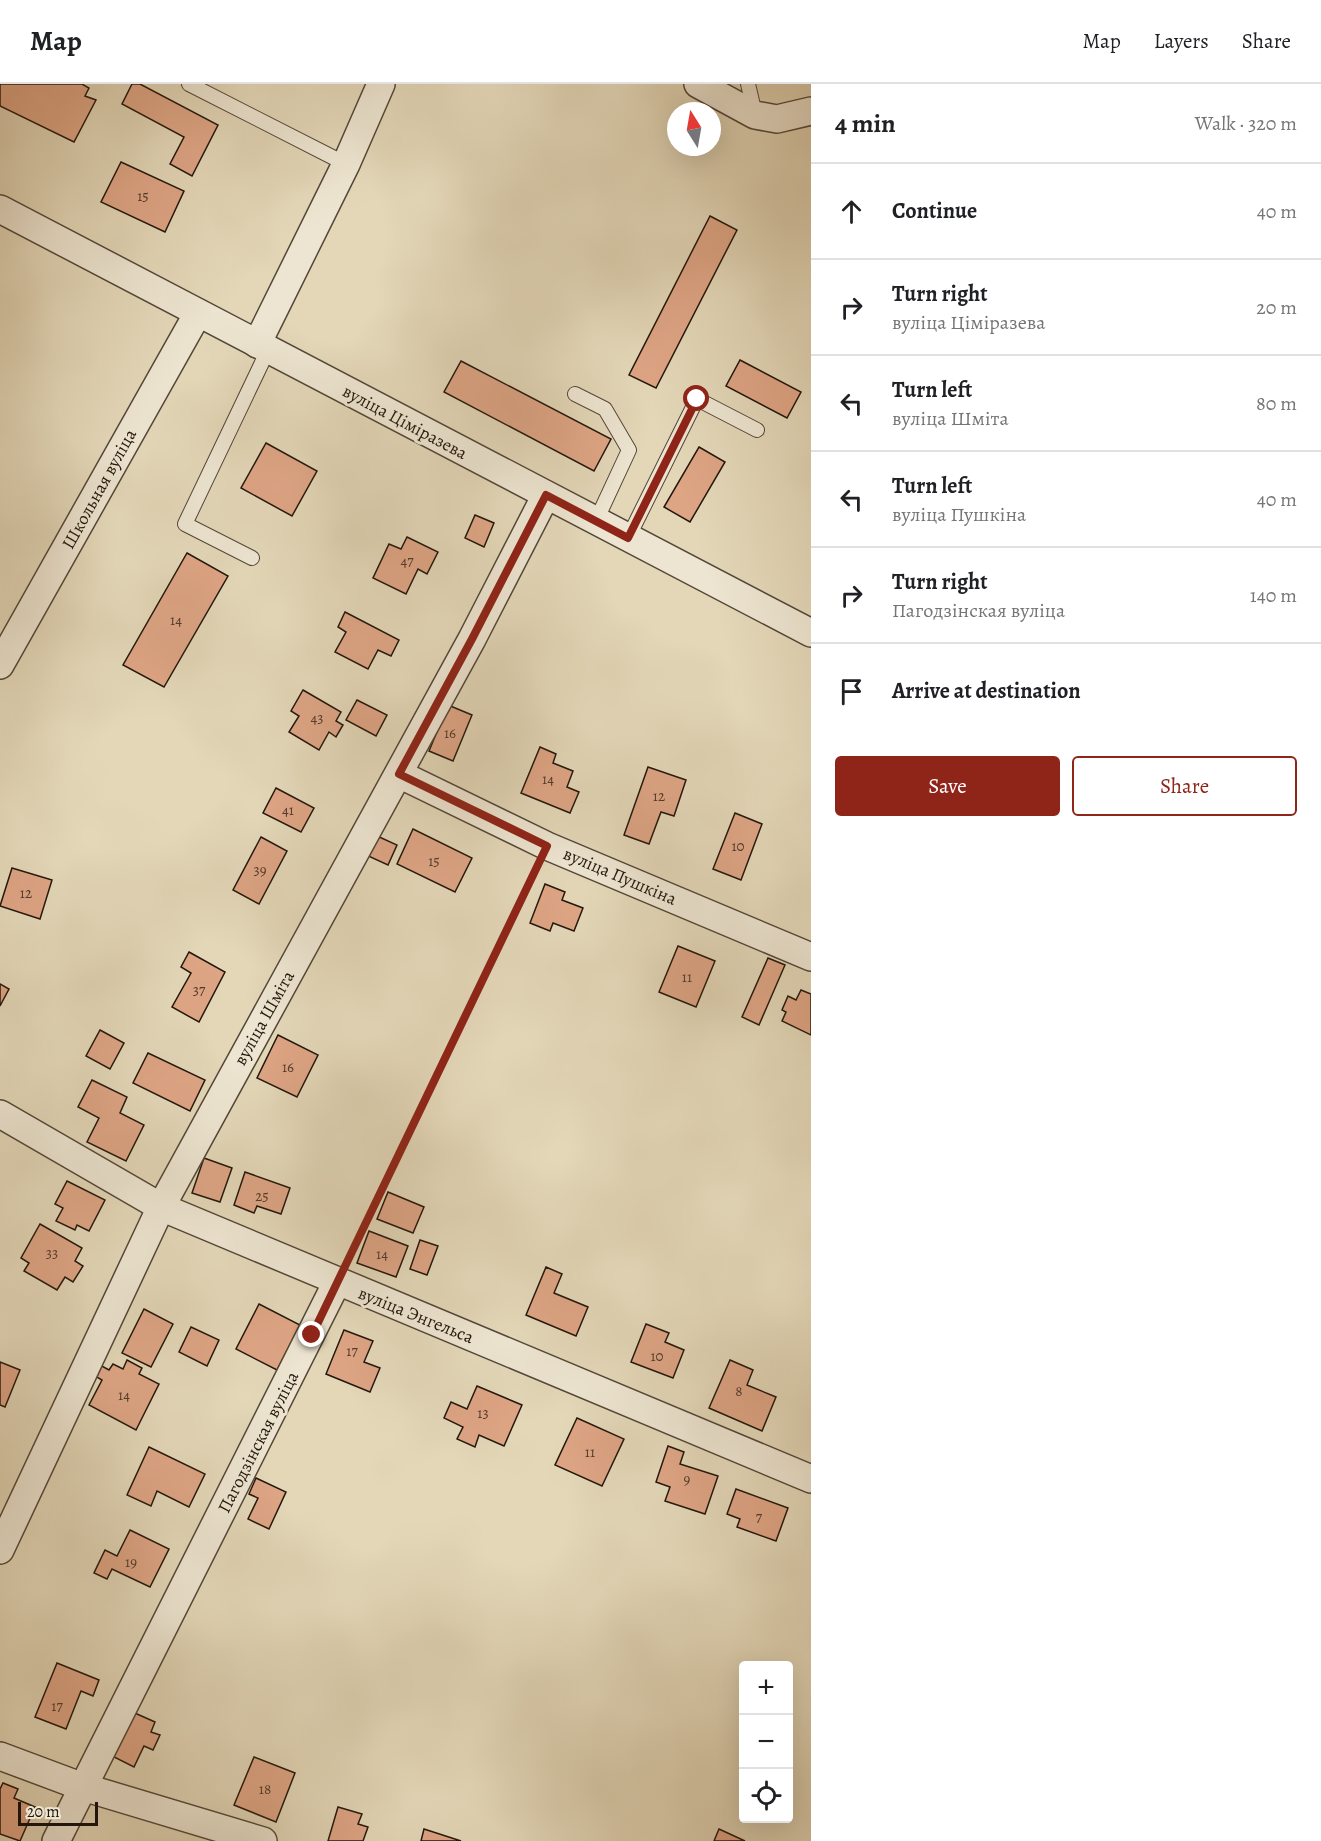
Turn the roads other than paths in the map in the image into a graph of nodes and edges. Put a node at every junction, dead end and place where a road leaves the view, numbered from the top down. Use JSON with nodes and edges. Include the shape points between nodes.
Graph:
{"nodes":[{"id":1,"x":189,"y":84,"type":"edge"},
{"id":2,"x":381,"y":84,"type":"edge"},
{"id":3,"x":698,"y":84,"type":"edge"},
{"id":4,"x":748,"y":84,"type":"edge"},
{"id":5,"x":811,"y":111,"type":"edge"},
{"id":6,"x":755,"y":115,"type":"junction"},
{"id":7,"x":346,"y":164,"type":"junction"},
{"id":8,"x":0,"y":209,"type":"edge"},
{"id":9,"x":198,"y":313,"type":"junction"},
{"id":10,"x":263,"y":347,"type":"junction"},
{"id":11,"x":575,"y":394,"type":"dead end"},
{"id":12,"x":757,"y":430,"type":"dead end"},
{"id":13,"x":546,"y":495,"type":"junction"},
{"id":14,"x":596,"y":521,"type":"junction"},
{"id":15,"x":628,"y":538,"type":"junction"},
{"id":16,"x":252,"y":558,"type":"dead end"},
{"id":17,"x":811,"y":633,"type":"edge"},
{"id":18,"x":0,"y":665,"type":"edge"},
{"id":19,"x":399,"y":774,"type":"junction"},
{"id":20,"x":811,"y":957,"type":"edge"},
{"id":21,"x":0,"y":1114,"type":"edge"},
{"id":22,"x":161,"y":1207,"type":"junction"},
{"id":23,"x":337,"y":1282,"type":"junction"},
{"id":24,"x":811,"y":1479,"type":"edge"},
{"id":25,"x":0,"y":1550,"type":"edge"},
{"id":26,"x":0,"y":1756,"type":"edge"},
{"id":27,"x":82,"y":1787,"type":"junction"},
{"id":28,"x":56,"y":1841,"type":"edge"},
{"id":29,"x":264,"y":1841,"type":"edge"}],
"edges":[{"from":1,"to":7,"type":"lane"},
{"from":2,"to":7,"type":"street"},
{"from":3,"to":6,"type":"street"},
{"from":4,"to":6,"type":"lane"},
{"from":5,"to":6,"type":"street","via":[[777,119]]},
{"from":7,"to":10,"type":"street"},
{"from":8,"to":9,"type":"street","name":"вуліца Ціміразева"},
{"from":9,"to":10,"type":"street","name":"вуліца Ціміразева"},
{"from":9,"to":18,"type":"street","name":"Школьная вуліца"},
{"from":10,"to":13,"type":"street","name":"вуліца Ціміразева"},
{"from":10,"to":16,"type":"lane","via":[[185,524]]},
{"from":11,"to":14,"type":"lane","via":[[605,409],[629,450]]},
{"from":12,"to":15,"type":"lane","via":[[697,399]]},
{"from":13,"to":14,"type":"street","name":"вуліца Ціміразева"},
{"from":13,"to":19,"type":"street","name":"вуліца Шміта"},
{"from":14,"to":15,"type":"street","name":"вуліца Ціміразева"},
{"from":15,"to":17,"type":"street","name":"вуліца Ціміразева"},
{"from":19,"to":20,"type":"street","name":"вуліца Пушкіна","via":[[547,846]]},
{"from":19,"to":22,"type":"street","name":"вуліца Шміта"},
{"from":21,"to":22,"type":"street","name":"вуліца Энгельса"},
{"from":22,"to":23,"type":"street","name":"вуліца Энгельса"},
{"from":22,"to":25,"type":"street","name":"вуліца Шміта"},
{"from":23,"to":24,"type":"street","name":"вуліца Энгельса"},
{"from":23,"to":27,"type":"street","name":"Пагодзінская вуліца"},
{"from":26,"to":27,"type":"street"},
{"from":27,"to":28,"type":"street","name":"Пагодзінская вуліца"},
{"from":27,"to":29,"type":"street"}]}
